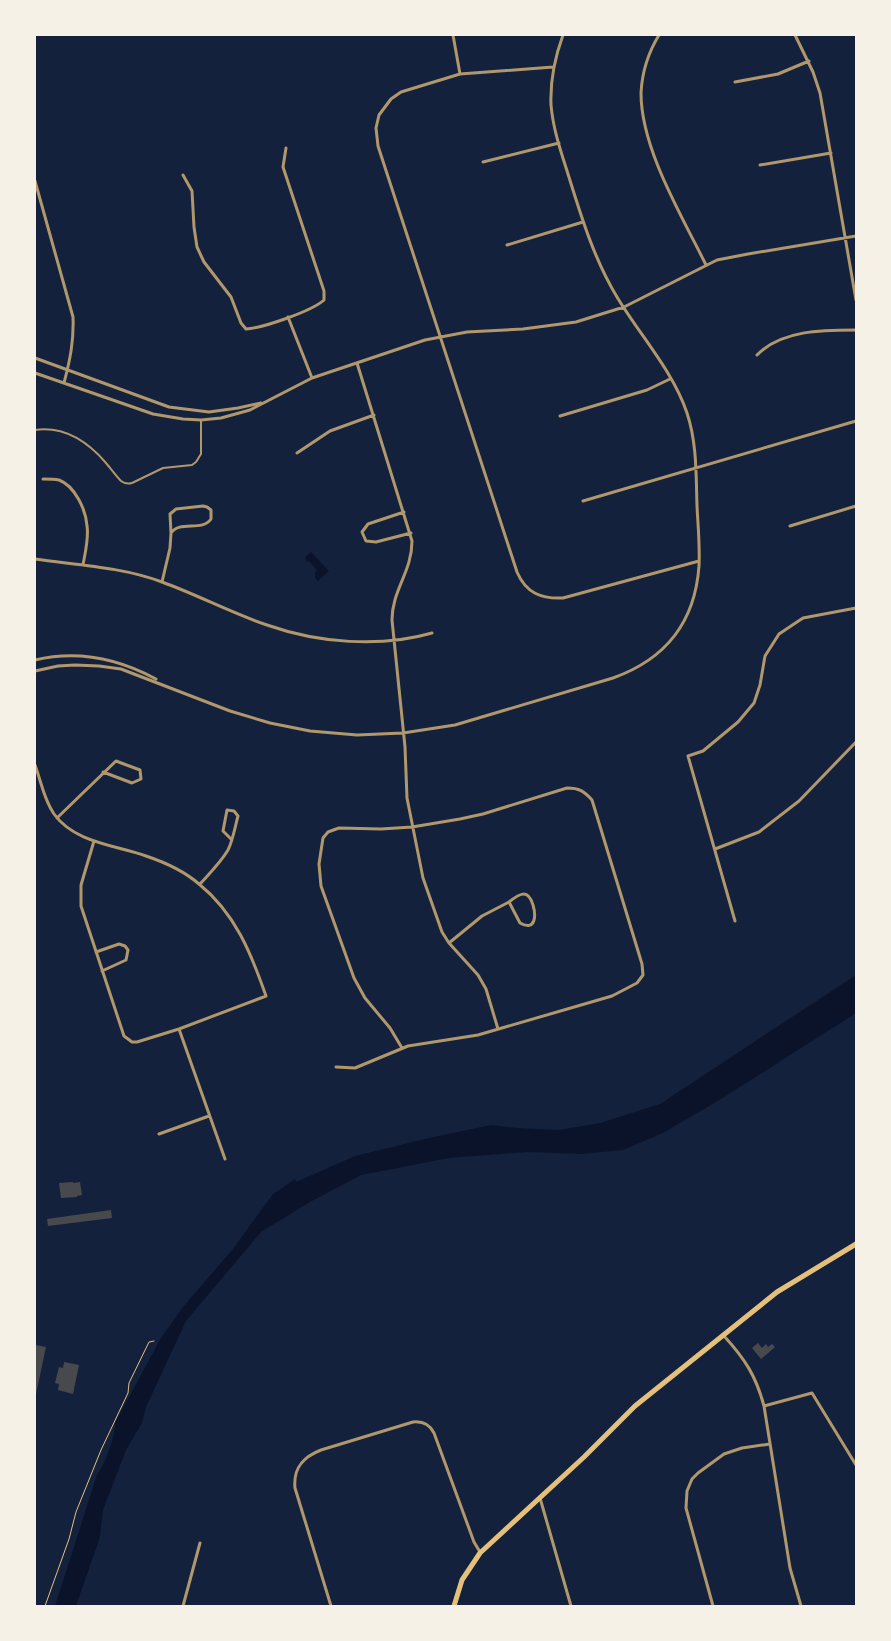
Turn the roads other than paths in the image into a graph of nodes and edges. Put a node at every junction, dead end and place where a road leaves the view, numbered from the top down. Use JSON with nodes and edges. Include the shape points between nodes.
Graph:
{"nodes":[{"id":1,"x":453,"y":35,"type":"edge"},
{"id":2,"x":563,"y":35,"type":"edge"},
{"id":3,"x":659,"y":35,"type":"edge"},
{"id":4,"x":795,"y":35,"type":"edge"},
{"id":5,"x":808,"y":61,"type":"junction"},
{"id":6,"x":553,"y":67,"type":"junction"},
{"id":7,"x":460,"y":74,"type":"junction"},
{"id":8,"x":735,"y":82,"type":"dead end"},
{"id":9,"x":559,"y":143,"type":"junction"},
{"id":10,"x":286,"y":148,"type":"dead end"},
{"id":11,"x":831,"y":153,"type":"junction"},
{"id":12,"x":482,"y":162,"type":"dead end"},
{"id":13,"x":760,"y":165,"type":"dead end"},
{"id":14,"x":183,"y":175,"type":"dead end"},
{"id":15,"x":35,"y":181,"type":"edge"},
{"id":16,"x":583,"y":222,"type":"junction"},
{"id":17,"x":856,"y":236,"type":"edge"},
{"id":18,"x":846,"y":238,"type":"junction"},
{"id":19,"x":507,"y":244,"type":"dead end"},
{"id":20,"x":706,"y":265,"type":"junction"},
{"id":21,"x":856,"y":300,"type":"edge"},
{"id":22,"x":624,"y":307,"type":"junction"},
{"id":23,"x":288,"y":317,"type":"junction"},
{"id":24,"x":856,"y":330,"type":"edge"},
{"id":25,"x":440,"y":337,"type":"junction"},
{"id":26,"x":757,"y":355,"type":"dead end"},
{"id":27,"x":35,"y":358,"type":"edge"},
{"id":28,"x":357,"y":363,"type":"junction"},
{"id":29,"x":67,"y":370,"type":"junction"},
{"id":30,"x":35,"y":372,"type":"edge"},
{"id":31,"x":312,"y":378,"type":"junction"},
{"id":32,"x":670,"y":379,"type":"junction"},
{"id":33,"x":64,"y":383,"type":"junction"},
{"id":34,"x":266,"y":402,"type":"junction"},
{"id":35,"x":374,"y":415,"type":"junction"},
{"id":36,"x":560,"y":416,"type":"dead end"},
{"id":37,"x":201,"y":420,"type":"junction"},
{"id":38,"x":856,"y":421,"type":"edge"},
{"id":39,"x":35,"y":430,"type":"edge"},
{"id":40,"x":297,"y":453,"type":"dead end"},
{"id":41,"x":696,"y":467,"type":"junction"},
{"id":42,"x":43,"y":479,"type":"dead end"},
{"id":43,"x":583,"y":501,"type":"dead end"},
{"id":44,"x":856,"y":506,"type":"edge"},
{"id":45,"x":404,"y":512,"type":"junction"},
{"id":46,"x":790,"y":526,"type":"dead end"},
{"id":47,"x":171,"y":533,"type":"junction"},
{"id":48,"x":411,"y":533,"type":"junction"},
{"id":49,"x":35,"y":559,"type":"edge"},
{"id":50,"x":699,"y":560,"type":"junction"},
{"id":51,"x":83,"y":565,"type":"junction"},
{"id":52,"x":162,"y":582,"type":"junction"},
{"id":53,"x":856,"y":608,"type":"edge"},
{"id":54,"x":432,"y":633,"type":"dead end"},
{"id":55,"x":394,"y":640,"type":"junction"},
{"id":56,"x":35,"y":660,"type":"edge"},
{"id":57,"x":35,"y":671,"type":"edge"},
{"id":58,"x":168,"y":686,"type":"junction"},
{"id":59,"x":403,"y":733,"type":"junction"},
{"id":60,"x":856,"y":742,"type":"edge"},
{"id":61,"x":35,"y":765,"type":"edge"},
{"id":62,"x":104,"y":772,"type":"junction"},
{"id":63,"x":57,"y":818,"type":"junction"},
{"id":64,"x":412,"y":827,"type":"junction"},
{"id":65,"x":232,"y":840,"type":"junction"},
{"id":66,"x":94,"y":841,"type":"junction"},
{"id":67,"x":715,"y":849,"type":"junction"},
{"id":68,"x":200,"y":884,"type":"junction"},
{"id":69,"x":509,"y":902,"type":"junction"},
{"id":70,"x":735,"y":922,"type":"dead end"},
{"id":71,"x":449,"y":943,"type":"junction"},
{"id":72,"x":96,"y":952,"type":"junction"},
{"id":73,"x":102,"y":971,"type":"junction"},
{"id":74,"x":179,"y":1029,"type":"junction"},
{"id":75,"x":498,"y":1029,"type":"junction"},
{"id":76,"x":402,"y":1048,"type":"junction"},
{"id":77,"x":336,"y":1067,"type":"dead end"},
{"id":78,"x":209,"y":1116,"type":"junction"},
{"id":79,"x":159,"y":1134,"type":"dead end"},
{"id":80,"x":225,"y":1159,"type":"dead end"},
{"id":81,"x":856,"y":1244,"type":"edge"},
{"id":82,"x":724,"y":1336,"type":"junction"},
{"id":83,"x":764,"y":1406,"type":"junction"},
{"id":84,"x":770,"y":1444,"type":"junction"},
{"id":85,"x":856,"y":1465,"type":"edge"},
{"id":86,"x":540,"y":1498,"type":"junction"},
{"id":87,"x":200,"y":1543,"type":"dead end"},
{"id":88,"x":480,"y":1553,"type":"junction"},
{"id":89,"x":183,"y":1606,"type":"edge"},
{"id":90,"x":331,"y":1606,"type":"edge"},
{"id":91,"x":454,"y":1606,"type":"edge"},
{"id":92,"x":571,"y":1606,"type":"edge"},
{"id":93,"x":713,"y":1606,"type":"edge"},
{"id":94,"x":801,"y":1606,"type":"edge"}],
"edges":[{"from":1,"to":7,"type":"street"},
{"from":2,"to":6,"type":"street"},
{"from":3,"to":20,"type":"street","via":[[645,68],[641,92],[644,115],[657,162]]},
{"from":4,"to":5,"type":"street"},
{"from":5,"to":8,"type":"street","via":[[778,74]]},
{"from":5,"to":11,"type":"street","via":[[820,93]]},
{"from":6,"to":7,"type":"street"},
{"from":6,"to":9,"type":"street","via":[[551,106]]},
{"from":7,"to":25,"type":"street","via":[[401,92],[384,107],[376,128],[378,146]]},
{"from":9,"to":12,"type":"street"},
{"from":9,"to":16,"type":"street"},
{"from":10,"to":23,"type":"street","via":[[283,167],[324,291],[324,300],[320,304]]},
{"from":11,"to":13,"type":"street"},
{"from":11,"to":18,"type":"street"},
{"from":14,"to":23,"type":"street","via":[[192,191],[197,248],[231,297],[241,323],[246,329],[254,329]]},
{"from":15,"to":29,"type":"street","via":[[73,317],[73,344]]},
{"from":16,"to":19,"type":"street"},
{"from":16,"to":22,"type":"street","via":[[601,266]]},
{"from":17,"to":18,"type":"street"},
{"from":18,"to":20,"type":"street","via":[[730,257]]},
{"from":18,"to":21,"type":"street"},
{"from":20,"to":22,"type":"street"},
{"from":22,"to":25,"type":"street","via":[[552,326]]},
{"from":22,"to":32,"type":"street"},
{"from":23,"to":31,"type":"street"},
{"from":24,"to":26,"type":"street","via":[[783,338]]},
{"from":25,"to":28,"type":"street"},
{"from":25,"to":50,"type":"street","via":[[517,572],[529,590],[543,598],[563,598]]},
{"from":27,"to":29,"type":"street"},
{"from":28,"to":31,"type":"street"},
{"from":28,"to":35,"type":"street"},
{"from":29,"to":33,"type":"street"},
{"from":29,"to":34,"type":"street","via":[[157,403],[187,410],[218,412]]},
{"from":30,"to":33,"type":"street"},
{"from":31,"to":34,"type":"street"},
{"from":32,"to":36,"type":"street","via":[[647,390]]},
{"from":32,"to":41,"type":"street","via":[[687,413]]},
{"from":33,"to":37,"type":"street","via":[[153,414]]},
{"from":34,"to":37,"type":"street","via":[[232,416]]},
{"from":35,"to":40,"type":"street","via":[[330,431]]},
{"from":35,"to":45,"type":"street"},
{"from":37,"to":39,"type":"lane","via":[[201,454],[196,462],[163,468],[128,484],[120,480],[82,441],[58,431]]},
{"from":38,"to":41,"type":"street"},
{"from":41,"to":43,"type":"street"},
{"from":41,"to":50,"type":"street"},
{"from":42,"to":51,"type":"street","via":[[65,483],[81,503],[88,529]]},
{"from":44,"to":46,"type":"street"},
{"from":45,"to":48,"type":"street"},
{"from":45,"to":48,"type":"street","via":[[368,524],[362,532],[366,541],[376,542]]},
{"from":47,"to":47,"type":"street","via":[[177,528],[206,525],[211,519],[211,510],[203,506],[176,508],[170,514]]},
{"from":47,"to":52,"type":"street"},
{"from":48,"to":55,"type":"street","via":[[411,559],[392,611]]},
{"from":49,"to":51,"type":"street"},
{"from":50,"to":59,"type":"street","via":[[690,612],[684,623],[669,644],[637,668],[455,725]]},
{"from":51,"to":52,"type":"street","via":[[138,574]]},
{"from":52,"to":55,"type":"street","via":[[284,630],[350,641]]},
{"from":53,"to":67,"type":"street","via":[[803,618],[779,634],[765,656],[754,704],[738,722],[703,750],[688,756]]},
{"from":54,"to":55,"type":"street"},
{"from":55,"to":59,"type":"street"},
{"from":56,"to":58,"type":"street","via":[[75,655],[100,659],[123,664]]},
{"from":57,"to":58,"type":"street","via":[[66,666],[111,667]]},
{"from":58,"to":59,"type":"street","via":[[230,711],[292,728],[339,734]]},
{"from":59,"to":64,"type":"street"},
{"from":60,"to":67,"type":"street","via":[[799,801],[759,832]]},
{"from":61,"to":63,"type":"street","via":[[48,804]]},
{"from":62,"to":62,"type":"street","via":[[116,761],[140,770],[141,779],[132,784]]},
{"from":62,"to":63,"type":"street"},
{"from":63,"to":66,"type":"street","via":[[72,831]]},
{"from":64,"to":71,"type":"street","via":[[426,889],[438,924]]},
{"from":64,"to":75,"type":"street","via":[[483,814],[567,788],[577,788],[592,800],[643,975],[637,983],[612,996]]},
{"from":64,"to":76,"type":"street","via":[[334,829],[322,842],[319,864],[321,886],[354,978]]},
{"from":65,"to":65,"type":"street","via":[[238,816],[228,810],[223,831]]},
{"from":65,"to":68,"type":"street","via":[[227,852]]},
{"from":66,"to":68,"type":"street","via":[[165,863]]},
{"from":66,"to":72,"type":"street","via":[[80,896]]},
{"from":67,"to":70,"type":"street"},
{"from":68,"to":74,"type":"street","via":[[240,932],[266,996]]},
{"from":69,"to":69,"type":"street","via":[[520,923],[526,926],[534,921],[536,915],[528,895],[516,896]]},
{"from":69,"to":71,"type":"street","via":[[482,916]]},
{"from":71,"to":75,"type":"street","via":[[478,974]]},
{"from":72,"to":73,"type":"street"},
{"from":72,"to":73,"type":"street","via":[[119,944],[128,950],[126,960]]},
{"from":73,"to":74,"type":"street","via":[[128,1040],[137,1042]]},
{"from":74,"to":78,"type":"street"},
{"from":75,"to":76,"type":"street"},
{"from":76,"to":77,"type":"street","via":[[355,1068]]},
{"from":78,"to":79,"type":"street"},
{"from":78,"to":80,"type":"street"},
{"from":81,"to":82,"type":"main road","via":[[777,1292]]},
{"from":82,"to":83,"type":"street","via":[[749,1367],[760,1388]]},
{"from":82,"to":86,"type":"main road","via":[[635,1406]]},
{"from":83,"to":84,"type":"street"},
{"from":83,"to":85,"type":"street","via":[[812,1393]]},
{"from":84,"to":93,"type":"street","via":[[724,1454],[698,1473],[687,1491],[686,1508]]},
{"from":84,"to":94,"type":"street","via":[[790,1568]]},
{"from":86,"to":88,"type":"main road"},
{"from":86,"to":92,"type":"street"},
{"from":87,"to":89,"type":"street"},
{"from":88,"to":90,"type":"street","via":[[434,1433],[428,1425],[413,1422],[321,1450],[301,1462],[295,1488]]},
{"from":88,"to":91,"type":"main road","via":[[462,1580]]}]}
